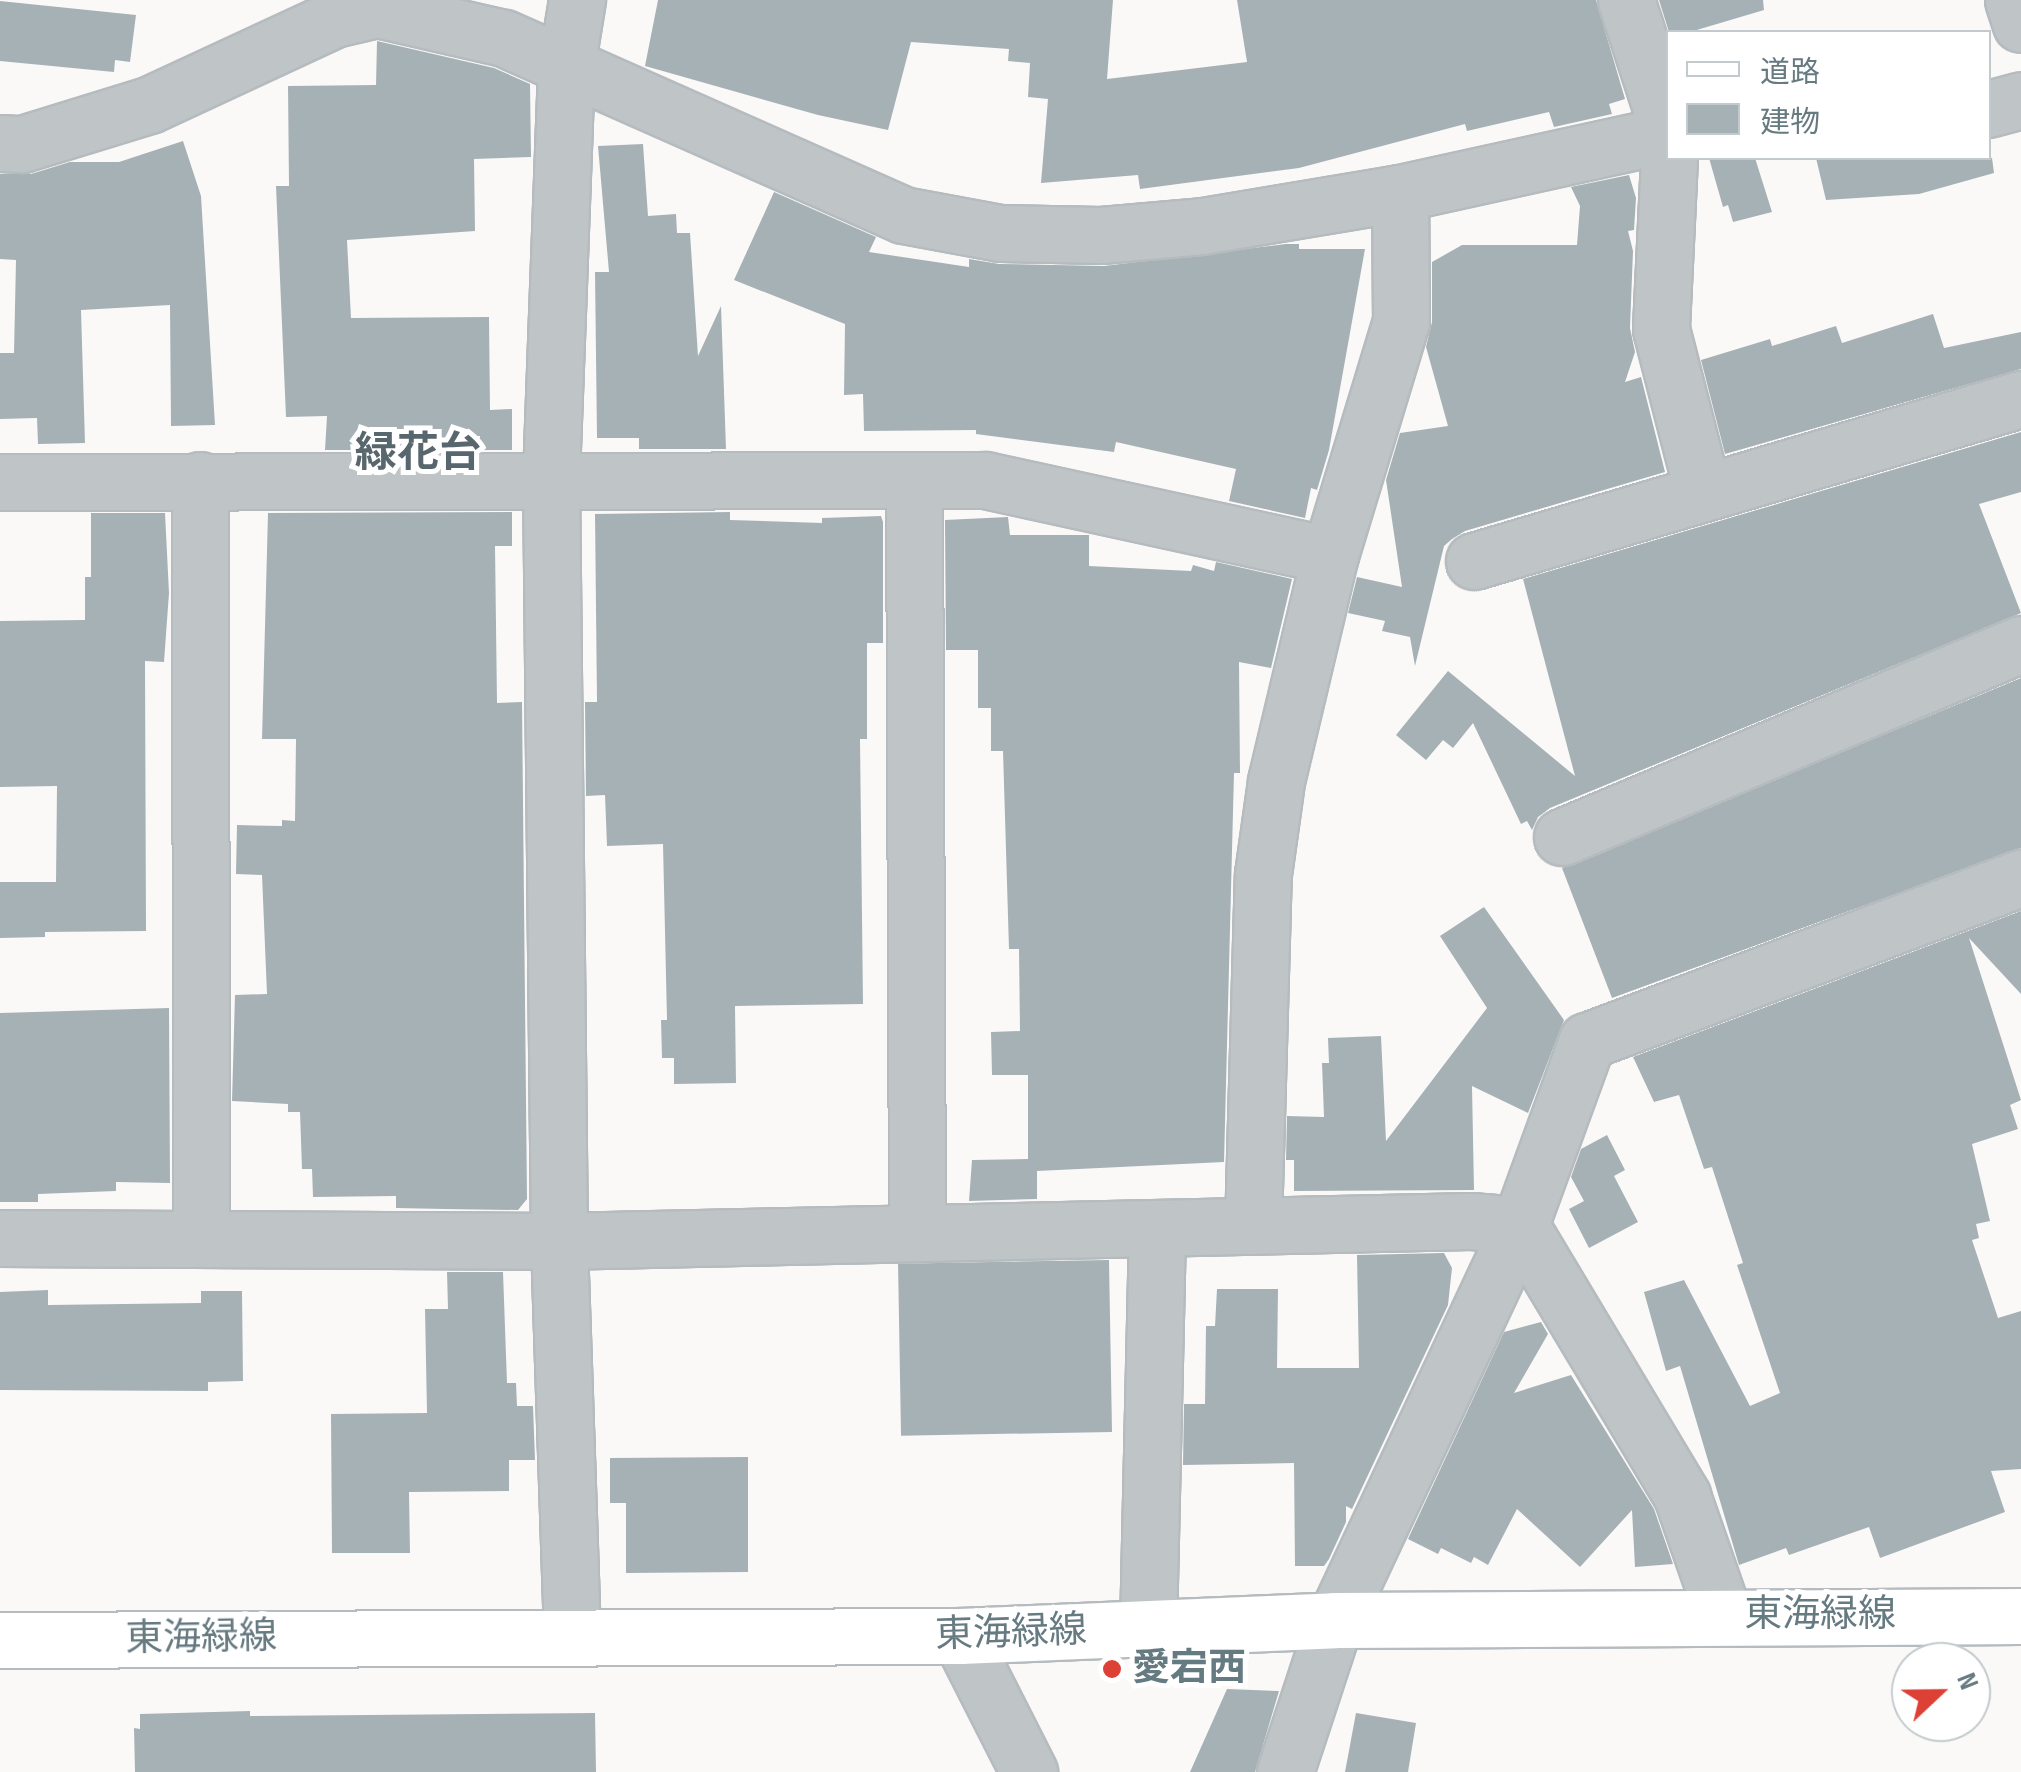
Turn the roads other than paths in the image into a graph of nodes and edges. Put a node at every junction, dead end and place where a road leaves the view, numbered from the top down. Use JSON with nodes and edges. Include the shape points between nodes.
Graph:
{"nodes":[{"id":1,"x":577,"y":0,"type":"edge"},
{"id":2,"x":1626,"y":0,"type":"edge"},
{"id":3,"x":2013,"y":0,"type":"edge"},
{"id":4,"x":2021,"y":24,"type":"edge"},
{"id":5,"x":566,"y":67,"type":"junction"},
{"id":6,"x":2021,"y":100,"type":"edge"},
{"id":7,"x":1991,"y":108,"type":"edge"},
{"id":8,"x":1666,"y":126,"type":"edge"},
{"id":9,"x":1666,"y":132,"type":"edge"},
{"id":10,"x":0,"y":143,"type":"edge"},
{"id":11,"x":1669,"y":160,"type":"edge"},
{"id":12,"x":1400,"y":193,"type":"junction"},
{"id":13,"x":2021,"y":399,"type":"edge"},
{"id":14,"x":552,"y":478,"type":"junction"},
{"id":15,"x":200,"y":480,"type":"junction"},
{"id":16,"x":914,"y":481,"type":"junction"},
{"id":17,"x":0,"y":482,"type":"edge"},
{"id":18,"x":1704,"y":493,"type":"junction"},
{"id":19,"x":1330,"y":555,"type":"junction"},
{"id":20,"x":1474,"y":561,"type":"dead end"},
{"id":21,"x":2021,"y":644,"type":"edge"},
{"id":22,"x":1562,"y":837,"type":"dead end"},
{"id":23,"x":2021,"y":878,"type":"edge"},
{"id":24,"x":1520,"y":1225,"type":"junction"},
{"id":25,"x":1253,"y":1226,"type":"junction"},
{"id":26,"x":1157,"y":1228,"type":"junction"},
{"id":27,"x":917,"y":1233,"type":"junction"},
{"id":28,"x":0,"y":1238,"type":"edge"},
{"id":29,"x":202,"y":1239,"type":"junction"},
{"id":30,"x":559,"y":1241,"type":"junction"},
{"id":31,"x":1723,"y":1614,"type":"junction"},
{"id":32,"x":2021,"y":1616,"type":"edge"},
{"id":33,"x":1335,"y":1620,"type":"junction"},
{"id":34,"x":1148,"y":1628,"type":"junction"},
{"id":35,"x":572,"y":1635,"type":"junction"},
{"id":36,"x":960,"y":1636,"type":"junction"},
{"id":37,"x":0,"y":1640,"type":"edge"},
{"id":38,"x":1029,"y":1772,"type":"edge"},
{"id":39,"x":1285,"y":1772,"type":"edge"}],
"edges":[{"from":1,"to":5,"type":"street"},
{"from":2,"to":8,"type":"street"},
{"from":3,"to":4,"type":"street"},
{"from":5,"to":10,"type":"street","via":[[504,38],[377,10],[334,18],[150,105],[22,144]]},
{"from":5,"to":12,"type":"street","via":[[903,216],[1000,233],[1100,235],[1202,226]]},
{"from":5,"to":14,"type":"street"},
{"from":6,"to":7,"type":"street"},
{"from":9,"to":12,"type":"street"},
{"from":11,"to":18,"type":"street","via":[[1661,329]]},
{"from":12,"to":19,"type":"street","via":[[1402,322]]},
{"from":13,"to":18,"type":"street"},
{"from":14,"to":15,"type":"street"},
{"from":14,"to":16,"type":"street"},
{"from":14,"to":30,"type":"street"},
{"from":15,"to":17,"type":"street"},
{"from":15,"to":29,"type":"street"},
{"from":16,"to":19,"type":"street","via":[[985,480]]},
{"from":16,"to":27,"type":"street"},
{"from":18,"to":20,"type":"street"},
{"from":19,"to":25,"type":"street","via":[[1276,781],[1263,874]]},
{"from":21,"to":22,"type":"street"},
{"from":23,"to":24,"type":"street","via":[[1588,1041]]},
{"from":24,"to":25,"type":"street"},
{"from":24,"to":31,"type":"street","via":[[1682,1496]]},
{"from":24,"to":33,"type":"street"},
{"from":25,"to":26,"type":"street"},
{"from":26,"to":27,"type":"street"},
{"from":26,"to":34,"type":"street"},
{"from":27,"to":30,"type":"street"},
{"from":28,"to":29,"type":"street"},
{"from":29,"to":30,"type":"street"},
{"from":30,"to":35,"type":"street"},
{"from":31,"to":32,"type":"main road","name":"東海緑線"},
{"from":31,"to":33,"type":"main road","name":"東海緑線"},
{"from":33,"to":34,"type":"main road","name":"東海緑線"},
{"from":33,"to":39,"type":"street"},
{"from":34,"to":36,"type":"main road","name":"東海緑線"},
{"from":35,"to":36,"type":"main road","name":"東海緑線"},
{"from":35,"to":37,"type":"main road","name":"東海緑線"},
{"from":36,"to":38,"type":"street"}]}
